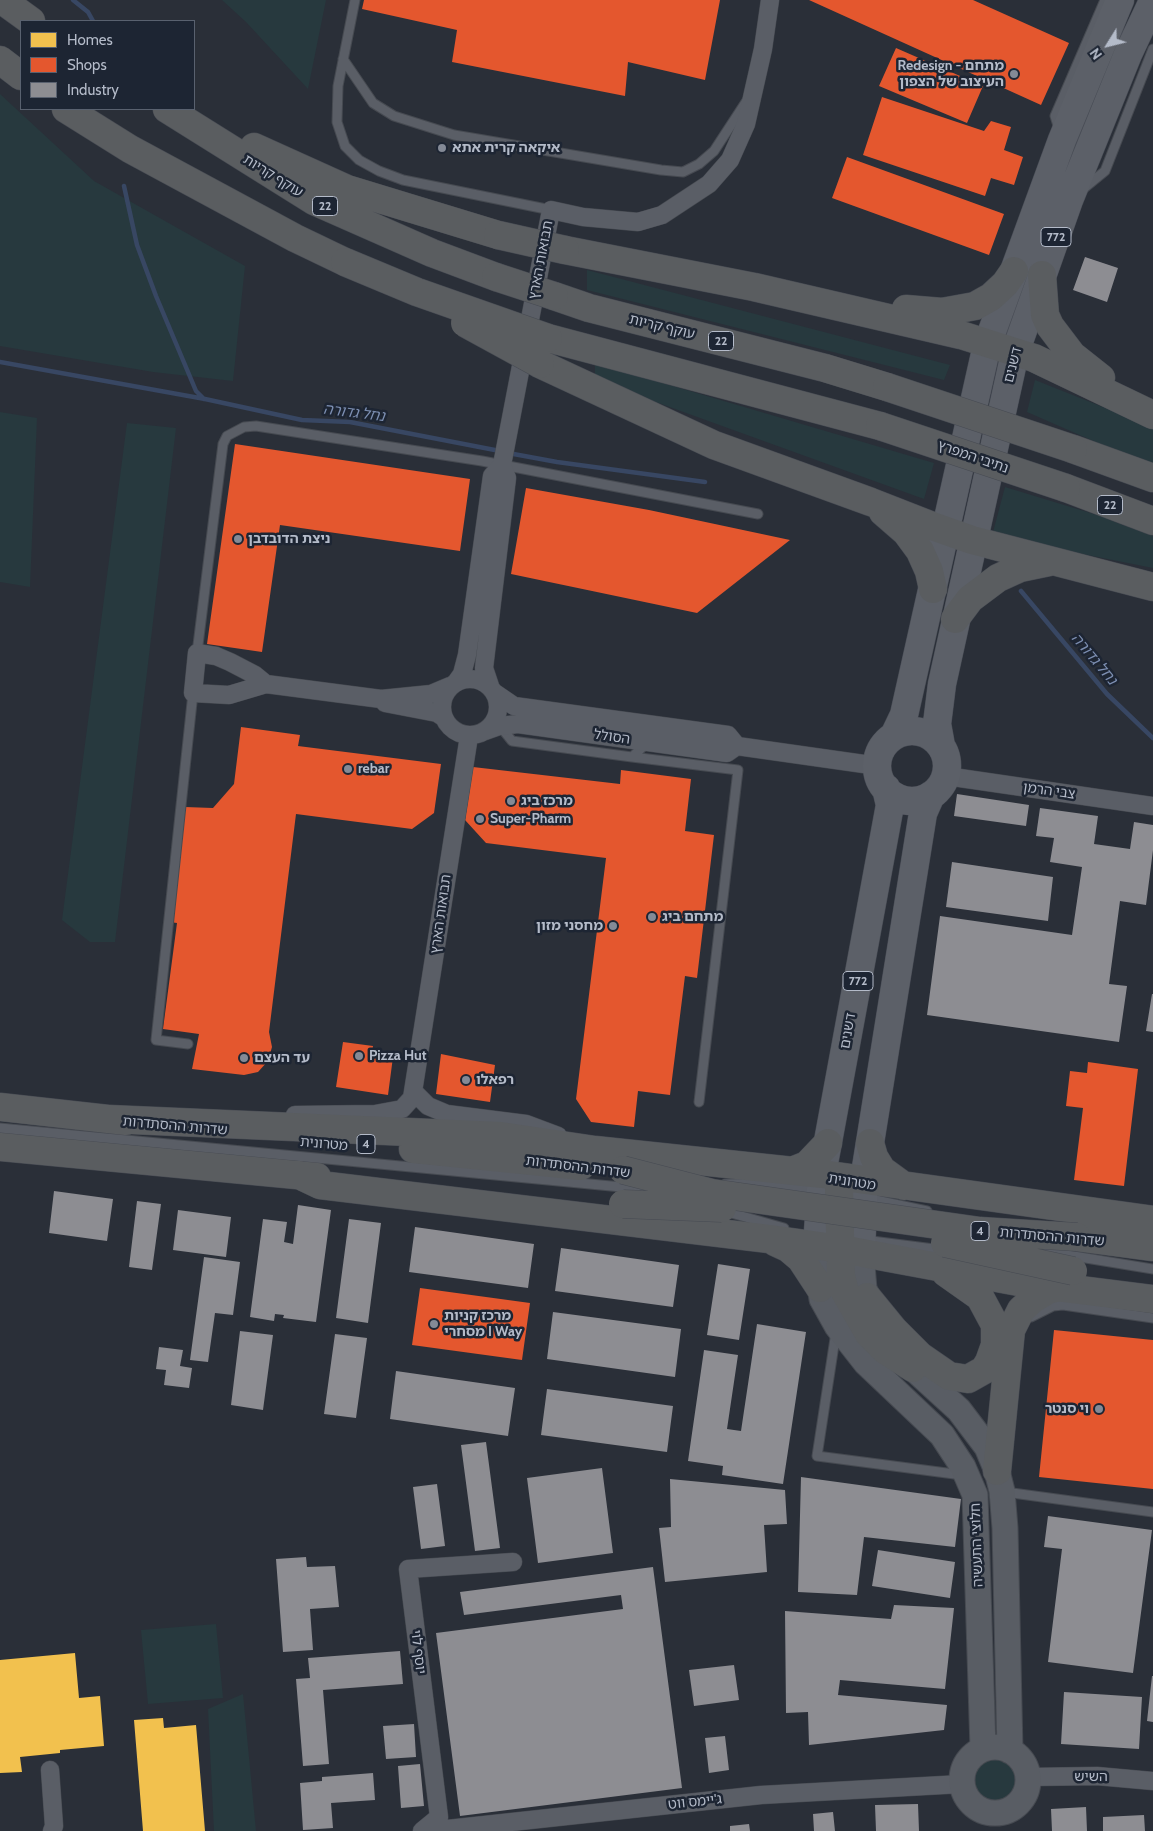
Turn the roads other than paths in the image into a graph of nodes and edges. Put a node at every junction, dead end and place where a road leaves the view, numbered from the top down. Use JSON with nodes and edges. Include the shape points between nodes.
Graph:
{"nodes":[{"id":1,"x":2,"y":0,"type":"edge"},
{"id":2,"x":355,"y":0,"type":"edge"},
{"id":3,"x":770,"y":0,"type":"edge"},
{"id":4,"x":1105,"y":0,"type":"edge"},
{"id":5,"x":1120,"y":0,"type":"edge"},
{"id":6,"x":1153,"y":1,"type":"edge"},
{"id":7,"x":31,"y":20,"type":"edge"},
{"id":8,"x":1153,"y":49,"type":"edge"},
{"id":9,"x":344,"y":59,"type":"junction"},
{"id":10,"x":0,"y":60,"type":"edge"},
{"id":11,"x":20,"y":75,"type":"edge"},
{"id":12,"x":754,"y":90,"type":"junction"},
{"id":13,"x":68,"y":110,"type":"edge"},
{"id":14,"x":169,"y":110,"type":"edge"},
{"id":15,"x":186,"y":110,"type":"edge"},
{"id":16,"x":1062,"y":140,"type":"junction"},
{"id":17,"x":1069,"y":200,"type":"junction"},
{"id":18,"x":551,"y":210,"type":"junction"},
{"id":19,"x":1014,"y":270,"type":"junction"},
{"id":20,"x":373,"y":273,"type":"junction"},
{"id":21,"x":1042,"y":275,"type":"junction"},
{"id":22,"x":783,"y":294,"type":"junction"},
{"id":23,"x":987,"y":345,"type":"junction"},
{"id":24,"x":1015,"y":353,"type":"junction"},
{"id":25,"x":1153,"y":415,"type":"edge"},
{"id":26,"x":502,"y":462,"type":"junction"},
{"id":27,"x":1153,"y":478,"type":"edge"},
{"id":28,"x":871,"y":502,"type":"junction"},
{"id":29,"x":758,"y":514,"type":"dead end"},
{"id":30,"x":1153,"y":522,"type":"edge"},
{"id":31,"x":946,"y":531,"type":"junction"},
{"id":32,"x":972,"y":540,"type":"junction"},
{"id":33,"x":1056,"y":562,"type":"junction"},
{"id":34,"x":1153,"y":587,"type":"edge"},
{"id":35,"x":933,"y":589,"type":"junction"},
{"id":36,"x":955,"y":619,"type":"junction"},
{"id":37,"x":198,"y":653,"type":"junction"},
{"id":38,"x":266,"y":684,"type":"junction"},
{"id":39,"x":454,"y":684,"type":"junction"},
{"id":40,"x":492,"y":690,"type":"junction"},
{"id":41,"x":193,"y":693,"type":"junction"},
{"id":42,"x":381,"y":699,"type":"junction"},
{"id":43,"x":443,"y":717,"type":"junction"},
{"id":44,"x":485,"y":731,"type":"junction"},
{"id":45,"x":894,"y":736,"type":"junction"},
{"id":46,"x":648,"y":742,"type":"junction"},
{"id":47,"x":737,"y":746,"type":"junction"},
{"id":48,"x":941,"y":746,"type":"junction"},
{"id":49,"x":632,"y":757,"type":"junction"},
{"id":50,"x":882,"y":777,"type":"junction"},
{"id":51,"x":939,"y":785,"type":"junction"},
{"id":52,"x":1153,"y":806,"type":"edge"},
{"id":53,"x":188,"y":1044,"type":"dead end"},
{"id":54,"x":414,"y":1092,"type":"junction"},
{"id":55,"x":699,"y":1102,"type":"dead end"},
{"id":56,"x":0,"y":1106,"type":"edge"},
{"id":57,"x":109,"y":1119,"type":"junction"},
{"id":58,"x":236,"y":1124,"type":"junction"},
{"id":59,"x":0,"y":1128,"type":"edge"},
{"id":60,"x":828,"y":1143,"type":"junction"},
{"id":61,"x":870,"y":1143,"type":"junction"},
{"id":62,"x":0,"y":1147,"type":"edge"},
{"id":63,"x":595,"y":1150,"type":"junction"},
{"id":64,"x":792,"y":1171,"type":"junction"},
{"id":65,"x":299,"y":1175,"type":"junction"},
{"id":66,"x":904,"y":1186,"type":"junction"},
{"id":67,"x":845,"y":1190,"type":"junction"},
{"id":68,"x":676,"y":1193,"type":"junction"},
{"id":69,"x":1153,"y":1219,"type":"edge"},
{"id":70,"x":824,"y":1239,"type":"junction"},
{"id":71,"x":1153,"y":1247,"type":"edge"},
{"id":72,"x":1027,"y":1248,"type":"dead end"},
{"id":73,"x":934,"y":1266,"type":"junction"},
{"id":74,"x":1153,"y":1269,"type":"edge"},
{"id":75,"x":1066,"y":1279,"type":"junction"},
{"id":76,"x":1153,"y":1284,"type":"edge"},
{"id":77,"x":820,"y":1288,"type":"junction"},
{"id":78,"x":867,"y":1297,"type":"junction"},
{"id":79,"x":1153,"y":1299,"type":"edge"},
{"id":80,"x":1153,"y":1318,"type":"edge"},
{"id":81,"x":837,"y":1326,"type":"junction"},
{"id":82,"x":1009,"y":1342,"type":"junction"},
{"id":83,"x":913,"y":1368,"type":"junction"},
{"id":84,"x":968,"y":1476,"type":"junction"},
{"id":85,"x":1000,"y":1481,"type":"junction"},
{"id":86,"x":1153,"y":1512,"type":"edge"},
{"id":87,"x":513,"y":1562,"type":"dead end"},
{"id":88,"x":983,"y":1749,"type":"junction"},
{"id":89,"x":1010,"y":1751,"type":"junction"},
{"id":90,"x":50,"y":1770,"type":"dead end"},
{"id":91,"x":1028,"y":1777,"type":"junction"},
{"id":92,"x":1153,"y":1781,"type":"edge"},
{"id":93,"x":962,"y":1784,"type":"junction"},
{"id":94,"x":1014,"y":1819,"type":"edge"},
{"id":95,"x":983,"y":1821,"type":"edge"},
{"id":96,"x":52,"y":1831,"type":"edge"},
{"id":97,"x":422,"y":1831,"type":"edge"},
{"id":98,"x":429,"y":1831,"type":"edge"}],
"edges":[{"from":1,"to":7,"type":"highway"},
{"from":2,"to":9,"type":"lane"},
{"from":3,"to":12,"type":"street","name":"תבואות הארץ"},
{"from":4,"to":16,"type":"lane","via":[[1055,116]]},
{"from":5,"to":16,"type":"main road","number":"772"},
{"from":6,"to":17,"type":"main road","name":"דשנים","number":"772"},
{"from":8,"to":17,"type":"lane","via":[[1105,171]]},
{"from":9,"to":12,"type":"lane","via":[[372,103],[394,116],[454,135],[683,172],[714,151]]},
{"from":9,"to":18,"type":"lane","via":[[338,86],[336,122],[344,146],[360,160],[403,180]]},
{"from":10,"to":11,"type":"highway"},
{"from":12,"to":18,"type":"street","name":"תבואות הארץ","via":[[746,124],[730,160],[710,184],[685,202],[662,215],[638,222],[583,217]]},
{"from":13,"to":20,"type":"highway","number":"22","bridge":true,"via":[[130,149],[295,238]]},
{"from":14,"to":27,"type":"highway","name":"עוקף קריות","number":"22","bridge":true,"via":[[314,201],[414,246],[496,277],[588,308],[825,368]]},
{"from":15,"to":22,"type":"highway","bridge":true,"via":[[252,146],[346,189],[498,235]]},
{"from":16,"to":19,"type":"main road","number":"772"},
{"from":17,"to":21,"type":"main road","name":"דשנים","number":"772"},
{"from":18,"to":26,"type":"street","name":"תבואות הארץ"},
{"from":19,"to":22,"type":"highway","via":[[1006,284],[992,297],[975,306],[952,311],[932,312]]},
{"from":19,"to":23,"type":"main road","number":"772"},
{"from":20,"to":28,"type":"highway","bridge":true,"via":[[540,364],[714,445]]},
{"from":20,"to":30,"type":"highway","name":"נתיבי המפרץ","number":"22","bridge":true,"via":[[548,338],[880,426],[1066,488]]},
{"from":21,"to":24,"type":"main road","name":"דשנים","number":"772"},
{"from":21,"to":25,"type":"highway","via":[[1045,316],[1058,339],[1080,362]]},
{"from":22,"to":23,"type":"highway","via":[[961,335]]},
{"from":23,"to":24,"type":"highway"},
{"from":23,"to":31,"type":"main road","number":"772"},
{"from":24,"to":25,"type":"highway","via":[[1034,358]]},
{"from":24,"to":32,"type":"main road","name":"דשנים","number":"772"},
{"from":26,"to":29,"type":"lane"},
{"from":26,"to":37,"type":"lane","via":[[256,426],[227,436],[223,444]]},
{"from":26,"to":39,"type":"street","name":"תבואות הארץ","via":[[492,476],[467,655],[462,674]]},
{"from":26,"to":40,"type":"street","name":"תבואות הארץ","via":[[507,478],[484,668]]},
{"from":28,"to":31,"type":"highway"},
{"from":28,"to":35,"type":"highway","via":[[914,542],[927,566]]},
{"from":31,"to":32,"type":"highway"},
{"from":31,"to":35,"type":"main road","number":"772"},
{"from":32,"to":33,"type":"highway"},
{"from":32,"to":36,"type":"main road","name":"דשנים","number":"772"},
{"from":33,"to":34,"type":"highway"},
{"from":33,"to":36,"type":"highway","via":[[1020,568],[998,578],[970,599]]},
{"from":35,"to":45,"type":"main road","number":"772","via":[[904,715]]},
{"from":36,"to":48,"type":"main road","name":"דשנים","number":"772","via":[[937,724]]},
{"from":37,"to":38,"type":"street","via":[[230,662]]},
{"from":37,"to":41,"type":"street"},
{"from":38,"to":41,"type":"street","via":[[229,695]]},
{"from":38,"to":42,"type":"street"},
{"from":39,"to":40,"type":"street","via":[[474,678]]},
{"from":39,"to":42,"type":"street","via":[[431,694]]},
{"from":39,"to":43,"type":"street","via":[[442,701]]},
{"from":40,"to":44,"type":"street","via":[[498,711],[496,719]]},
{"from":40,"to":47,"type":"street","name":"הסולל","via":[[514,706],[728,735]]},
{"from":41,"to":53,"type":"lane","via":[[156,1040]]},
{"from":42,"to":43,"type":"street","via":[[387,704],[437,713]]},
{"from":43,"to":44,"type":"street","via":[[454,730]]},
{"from":44,"to":46,"type":"street","name":"הסולל","via":[[518,724]]},
{"from":44,"to":49,"type":"lane","via":[[512,741]]},
{"from":44,"to":54,"type":"street","name":"תבואות הארץ"},
{"from":45,"to":48,"type":"main road","via":[[918,732]]},
{"from":45,"to":50,"type":"main road","via":[[884,746]]},
{"from":46,"to":47,"type":"street","name":"הסולל","via":[[726,753]]},
{"from":46,"to":49,"type":"lane"},
{"from":47,"to":50,"type":"street","name":"הסולל"},
{"from":48,"to":51,"type":"main road","via":[[947,766]]},
{"from":49,"to":55,"type":"lane","via":[[738,770]]},
{"from":50,"to":51,"type":"main road","via":[[894,795],[910,800]]},
{"from":50,"to":60,"type":"main road","name":"דשנים","number":"772","via":[[890,805]]},
{"from":51,"to":52,"type":"street","name":"צבי הרמן"},
{"from":51,"to":61,"type":"main road","via":[[923,813]]},
{"from":54,"to":58,"type":"street","via":[[410,1102],[396,1111],[271,1115]]},
{"from":54,"to":63,"type":"street","via":[[428,1106],[447,1114],[526,1124]]},
{"from":56,"to":57,"type":"highway","name":"שדרות ההסתדרות","number":"4"},
{"from":57,"to":58,"type":"highway"},
{"from":57,"to":71,"type":"highway","name":"שדרות ההסתדרות","number":"4","bridge":true,"via":[[623,1170],[712,1193],[980,1231],[1077,1237]]},
{"from":58,"to":63,"type":"highway","via":[[501,1136]]},
{"from":59,"to":68,"type":"lane","name":"מטרונית"},
{"from":60,"to":64,"type":"highway","via":[[807,1165]]},
{"from":60,"to":67,"type":"main road","name":"דשנים","number":"772"},
{"from":61,"to":66,"type":"highway","via":[[882,1170]]},
{"from":61,"to":67,"type":"main road"},
{"from":62,"to":65,"type":"highway","name":"שדרות ההסתדרות","number":"4"},
{"from":63,"to":64,"type":"highway"},
{"from":64,"to":67,"type":"highway"},
{"from":65,"to":70,"type":"highway","via":[[320,1185]]},
{"from":65,"to":75,"type":"highway","name":"שדרות ההסתדרות","number":"4","bridge":true,"via":[[623,1204],[707,1206],[797,1218],[949,1244]]},
{"from":66,"to":67,"type":"highway"},
{"from":66,"to":69,"type":"highway"},
{"from":67,"to":68,"type":"lane","name":"מטרונית","via":[[738,1182]]},
{"from":67,"to":70,"type":"highway"},
{"from":67,"to":70,"type":"lane","name":"מטרונית","via":[[944,1216],[1009,1245],[965,1251]]},
{"from":68,"to":70,"type":"lane","name":"מטרונית","via":[[736,1216]]},
{"from":70,"to":73,"type":"highway"},
{"from":70,"to":77,"type":"street","name":"חלוצי התעשיה"},
{"from":70,"to":77,"type":"highway","via":[[788,1248],[801,1259]]},
{"from":70,"to":78,"type":"street","name":"חלוצי התעשיה","via":[[861,1274]]},
{"from":70,"to":83,"type":"highway","via":[[862,1325],[886,1350]]},
{"from":72,"to":74,"type":"lane"},
{"from":73,"to":75,"type":"highway"},
{"from":73,"to":78,"type":"highway","via":[[973,1290],[992,1316],[995,1344],[989,1362],[976,1376],[959,1379],[941,1372],[906,1342]]},
{"from":75,"to":76,"type":"highway","name":"שדרות ההסתדרות","number":"4"},
{"from":75,"to":79,"type":"highway"},
{"from":75,"to":82,"type":"highway","via":[[1021,1310]]},
{"from":77,"to":81,"type":"street","name":"חלוצי התעשיה"},
{"from":78,"to":83,"type":"street","name":"חלוצי התעשיה","via":[[889,1336]]},
{"from":80,"to":82,"type":"lane","via":[[1063,1304],[1052,1306],[1027,1320]]},
{"from":81,"to":84,"type":"street","name":"חלוצי התעשיה","via":[[866,1362],[942,1435]]},
{"from":81,"to":84,"type":"lane","via":[[817,1456]]},
{"from":82,"to":85,"type":"highway"},
{"from":83,"to":85,"type":"street","name":"חלוצי התעשיה","via":[[959,1410],[987,1447]]},
{"from":84,"to":88,"type":"street","name":"חלוצי התעשיה","via":[[977,1513]]},
{"from":85,"to":86,"type":"lane"},
{"from":85,"to":89,"type":"street","name":"חלוצי התעשיה","via":[[1005,1528]]},
{"from":87,"to":97,"type":"street","name":"יוסף לוי","via":[[408,1569],[439,1817]]},
{"from":88,"to":89,"type":"street","via":[[996,1747]]},
{"from":88,"to":93,"type":"street","via":[[969,1759]]},
{"from":89,"to":91,"type":"street","via":[[1022,1762]]},
{"from":90,"to":96,"type":"street"},
{"from":91,"to":92,"type":"street","name":"השיש","via":[[1097,1776]]},
{"from":91,"to":94,"type":"street","via":[[1027,1791]]},
{"from":93,"to":95,"type":"street"},
{"from":93,"to":98,"type":"street","name":"ג'יימס ווט","via":[[761,1795]]},
{"from":94,"to":95,"type":"street","via":[[1002,1813]]}]}
